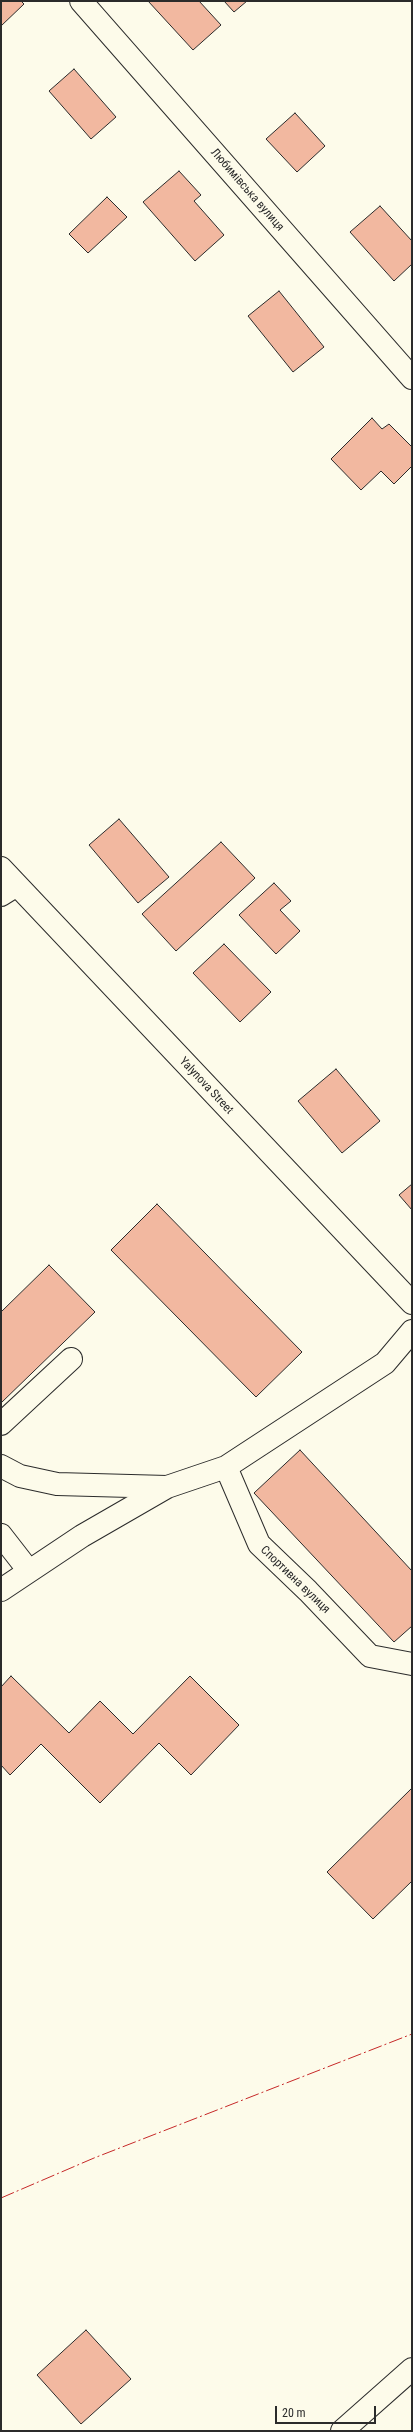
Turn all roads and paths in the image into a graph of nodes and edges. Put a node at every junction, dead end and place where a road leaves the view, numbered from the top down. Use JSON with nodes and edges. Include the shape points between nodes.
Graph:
{"nodes":[{"id":1,"x":81,"y":1,"type":"edge"},
{"id":2,"x":412,"y":378,"type":"edge"},
{"id":3,"x":1,"y":868,"type":"edge"},
{"id":4,"x":9,"y":890,"type":"edge"},
{"id":5,"x":412,"y":1303,"type":"edge"},
{"id":6,"x":412,"y":1330,"type":"edge"},
{"id":7,"x":71,"y":1359,"type":"dead end"},
{"id":8,"x":1,"y":1424,"type":"edge"},
{"id":9,"x":1,"y":1466,"type":"edge"},
{"id":10,"x":226,"y":1467,"type":"junction"},
{"id":11,"x":167,"y":1487,"type":"junction"},
{"id":12,"x":1,"y":1535,"type":"edge"},
{"id":13,"x":29,"y":1572,"type":"junction"},
{"id":14,"x":1,"y":1590,"type":"edge"},
{"id":15,"x":412,"y":1664,"type":"edge"},
{"id":16,"x":412,"y":2369,"type":"edge"},
{"id":17,"x":342,"y":2431,"type":"edge"}],
"edges":[{"from":1,"to":2,"type":"street","name":"Любимівська вулиця"},
{"from":3,"to":4,"type":"street","name":"Yalynova Street"},
{"from":4,"to":5,"type":"street","name":"Yalynova Street"},
{"from":6,"to":10,"type":"street","via":[[385,1363]]},
{"from":7,"to":8,"type":"street"},
{"from":9,"to":11,"type":"street","via":[[20,1476],[56,1484]]},
{"from":10,"to":11,"type":"street"},
{"from":10,"to":15,"type":"street","name":"Спортивна вулиця","via":[[258,1544],[308,1591],[370,1656]]},
{"from":11,"to":13,"type":"street","via":[[82,1536]]},
{"from":12,"to":13,"type":"street"},
{"from":13,"to":14,"type":"street"},
{"from":16,"to":17,"type":"street"}]}
